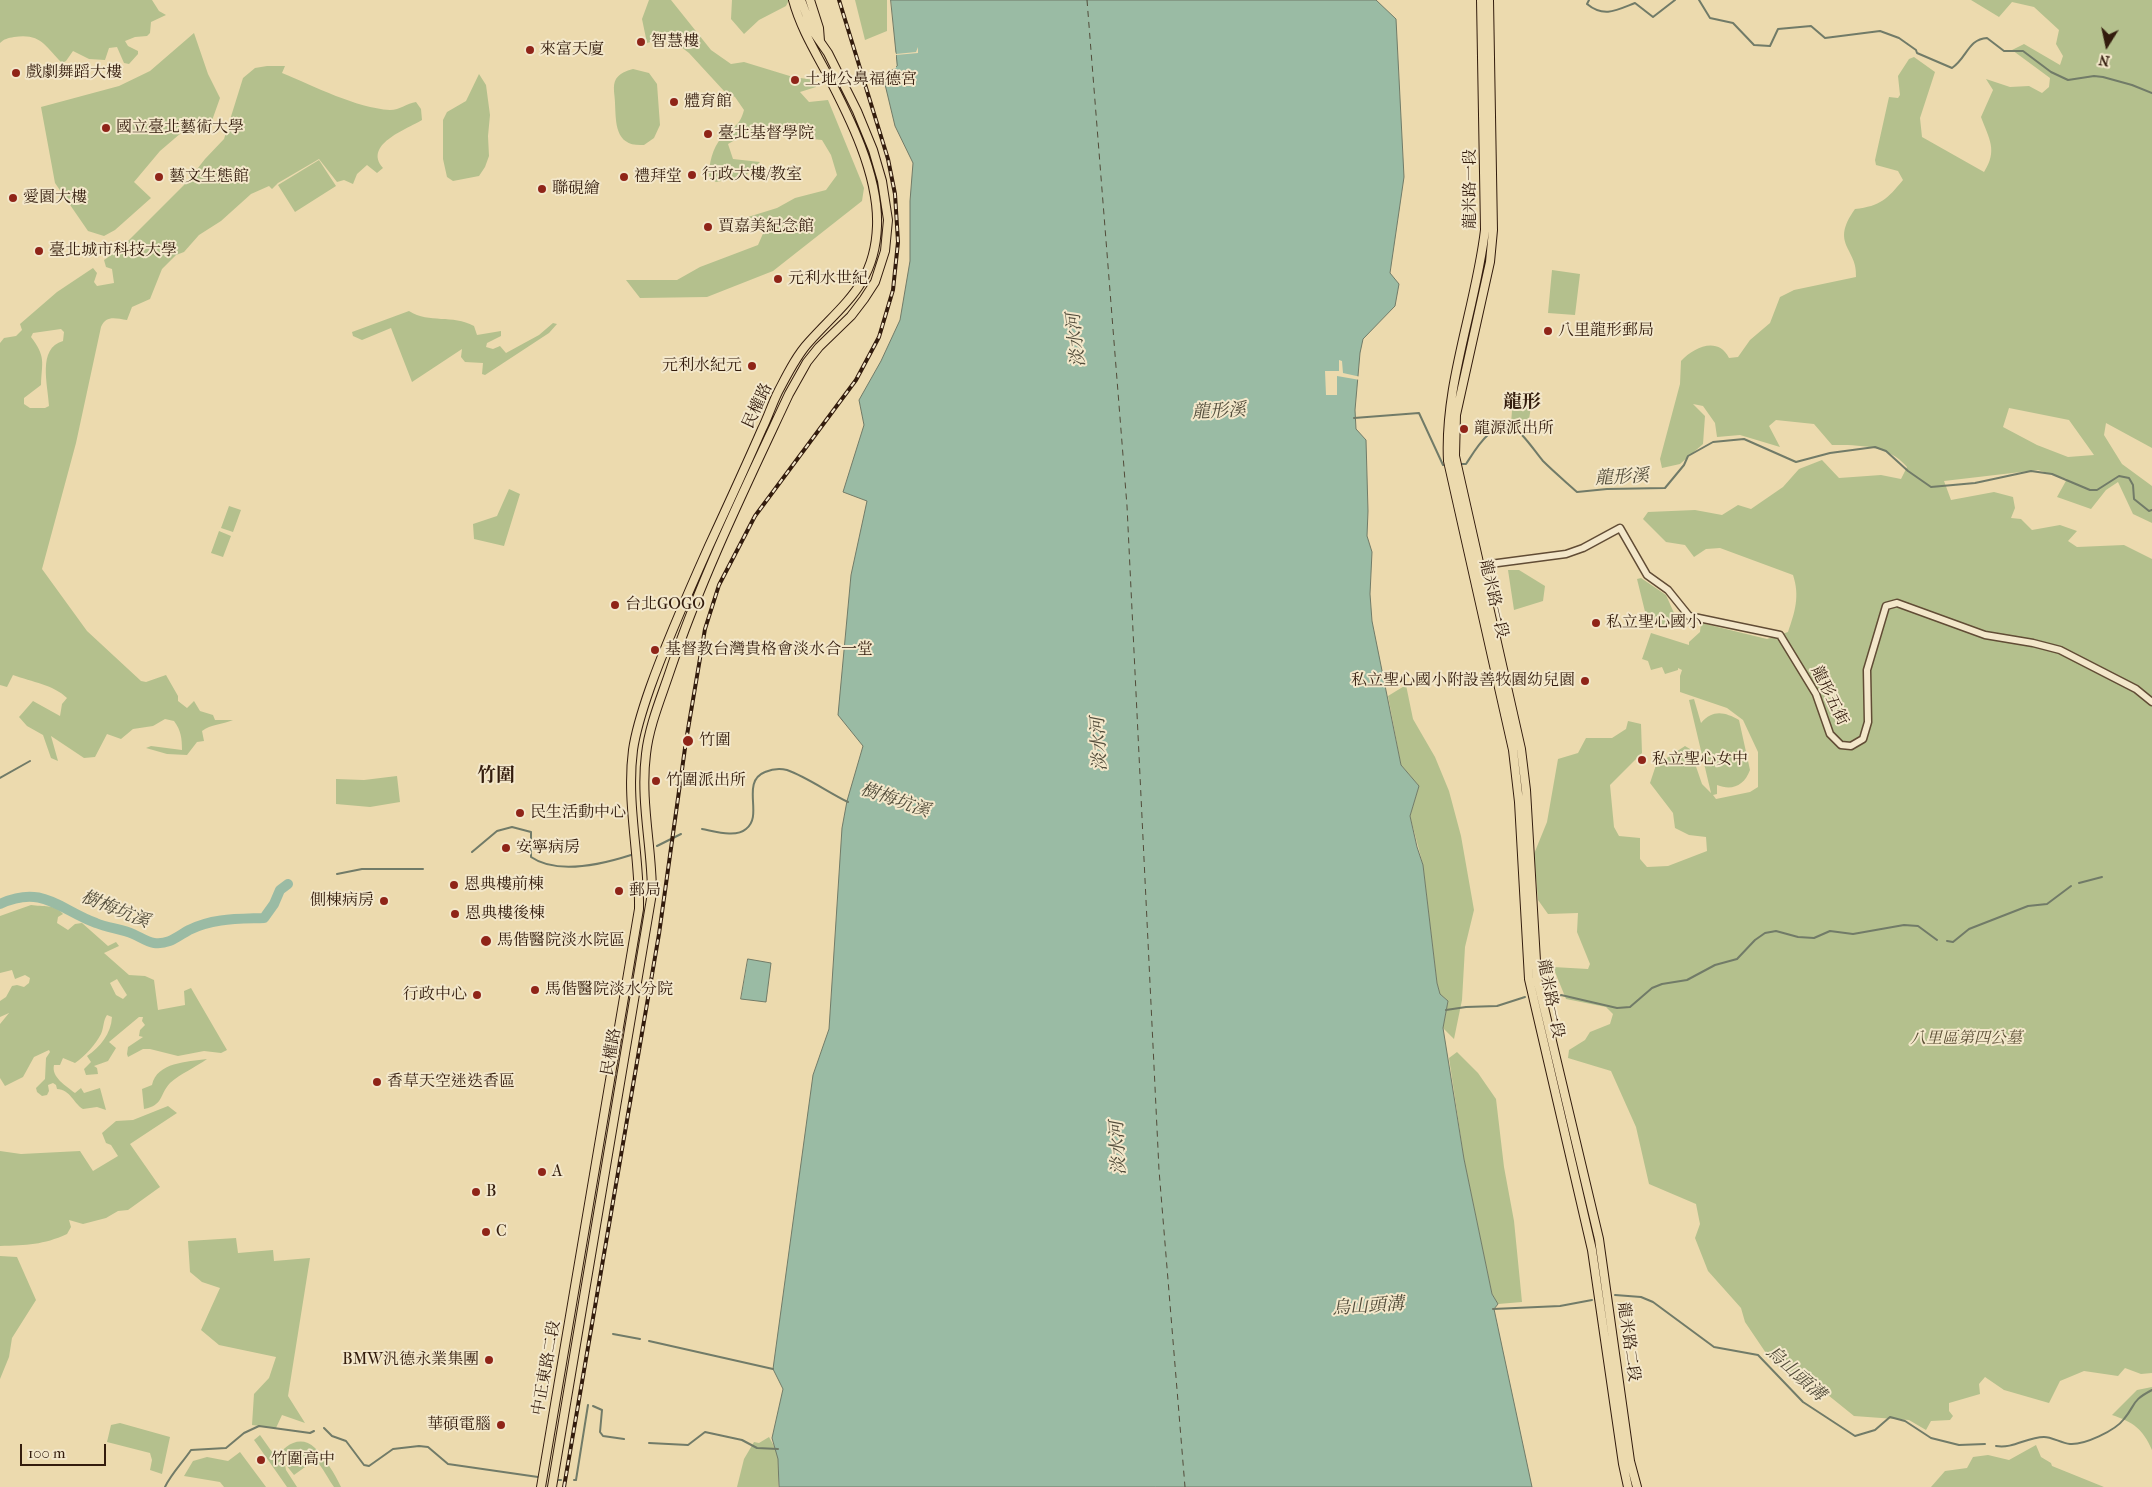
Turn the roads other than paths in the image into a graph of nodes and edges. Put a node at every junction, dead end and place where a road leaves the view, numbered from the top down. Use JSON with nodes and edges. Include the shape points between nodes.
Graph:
{"nodes":[{"id":1,"x":793,"y":0,"type":"edge"},
{"id":2,"x":801,"y":0,"type":"edge"},
{"id":3,"x":810,"y":0,"type":"edge"},
{"id":4,"x":1481,"y":0,"type":"edge"},
{"id":5,"x":1489,"y":0,"type":"edge"},
{"id":6,"x":820,"y":41,"type":"junction"},
{"id":7,"x":1451,"y":445,"type":"junction"},
{"id":8,"x":1475,"y":566,"type":"junction"},
{"id":9,"x":2152,"y":702,"type":"edge"},
{"id":10,"x":1586,"y":1201,"type":"junction"},
{"id":11,"x":580,"y":1254,"type":"joint"},
{"id":12,"x":591,"y":1255,"type":"joint"},
{"id":13,"x":541,"y":1487,"type":"edge"},
{"id":14,"x":552,"y":1487,"type":"edge"},
{"id":15,"x":1628,"y":1487,"type":"edge"},
{"id":16,"x":1637,"y":1487,"type":"edge"}],
"edges":[{"from":1,"to":11,"type":"main road","name":"民權路","via":[[802,26],[853,127],[868,167],[876,206],[876,244],[871,263],[855,294],[808,343],[777,394],[661,658],[643,708],[633,752],[631,782],[639,909]]},
{"from":2,"to":6,"type":"main road","name":"民權路","via":[[812,30]]},
{"from":3,"to":6,"type":"main road"},
{"from":4,"to":7,"type":"main road","name":"龍米路一段","via":[[1485,230],[1449,414]]},
{"from":5,"to":7,"type":"main road","name":"龍米路一段","via":[[1492,240]]},
{"from":6,"to":12,"type":"main road","name":"民權路","via":[[845,85],[873,150],[886,201],[885,251],[881,268],[864,299],[807,362],[789,394],[686,623],[656,712],[647,744],[644,783],[652,894]]},
{"from":7,"to":8,"type":"main road","name":"龍米路一段"},
{"from":8,"to":9,"type":"street","name":"龍形五街","via":[[1566,554],[1620,528],[1647,575],[1668,590],[1689,616],[1780,635],[1816,694],[1830,734],[1841,745],[1851,746],[1863,739],[1868,722],[1867,670],[1886,606],[1897,602],[1985,635],[2060,650],[2136,689]]},
{"from":8,"to":10,"type":"main road","name":"龍米路一段","via":[[1527,807],[1537,978]]},
{"from":10,"to":15,"type":"main road","name":"龍米路二段"},
{"from":10,"to":16,"type":"main road","name":"龍米路二段","via":[[1600,1247],[1630,1461]]},
{"from":11,"to":13,"type":"main road","name":"中正東路二段"},
{"from":12,"to":14,"type":"main road","name":"中正東路二段"}]}
